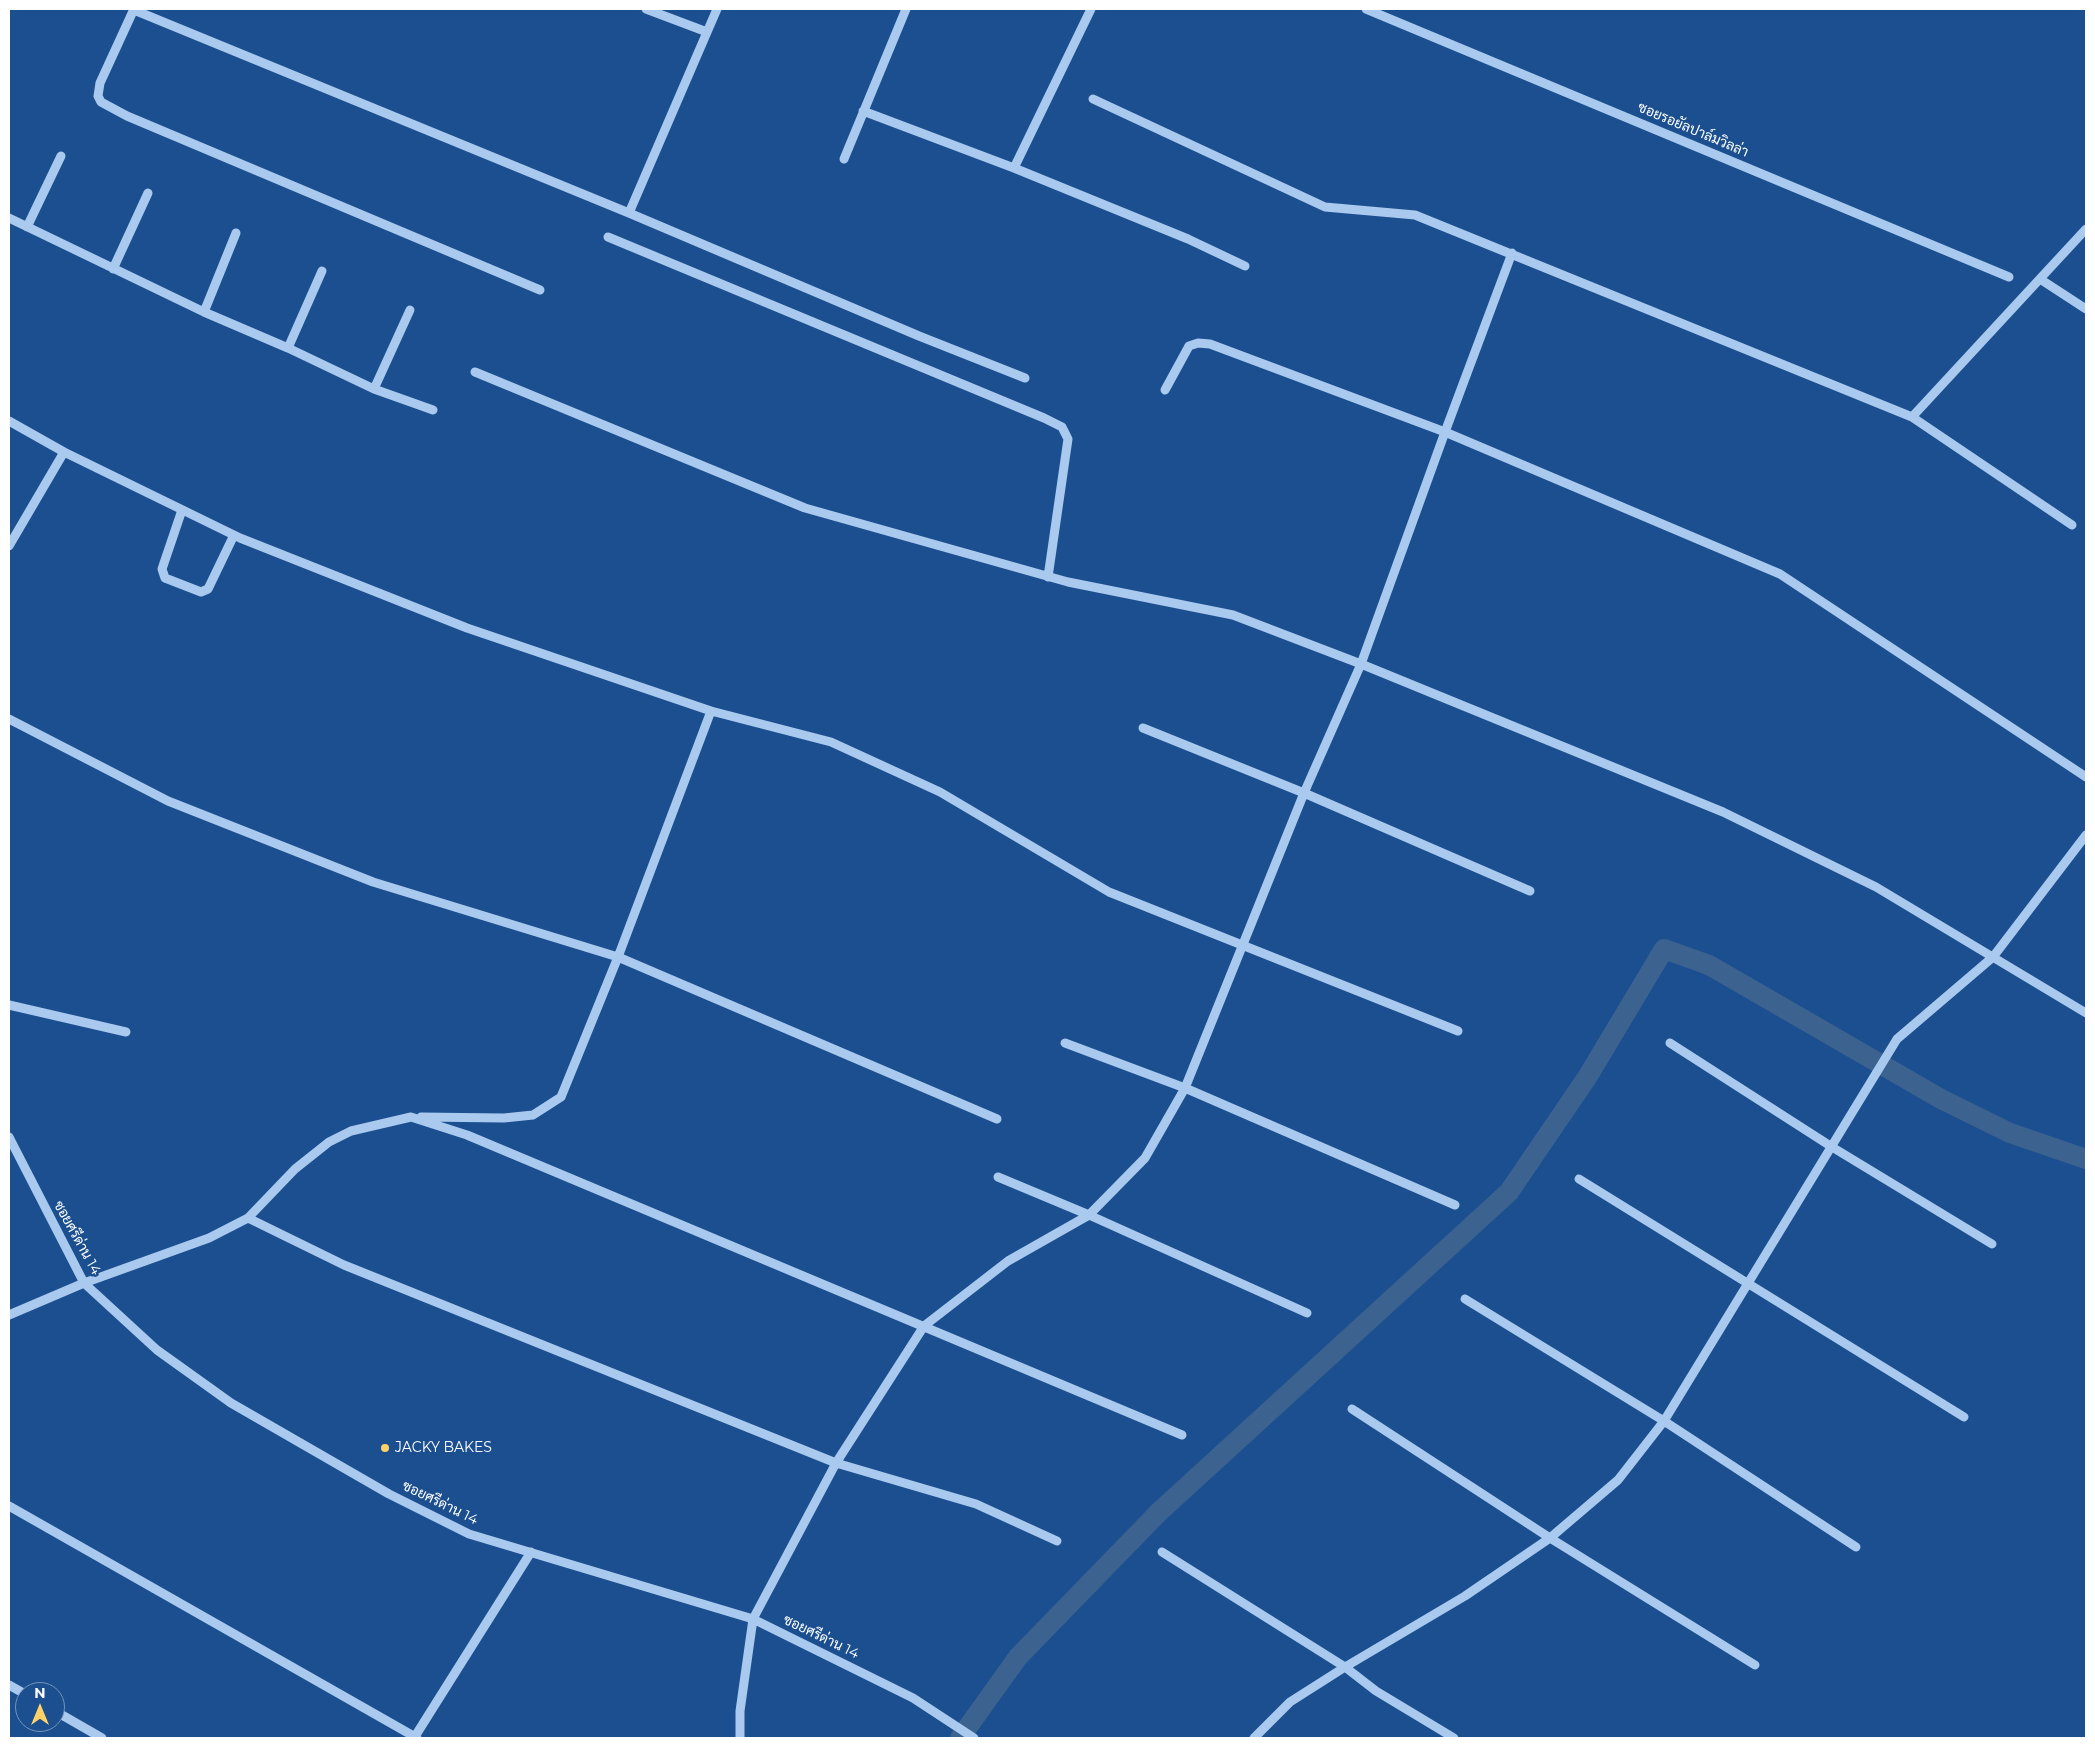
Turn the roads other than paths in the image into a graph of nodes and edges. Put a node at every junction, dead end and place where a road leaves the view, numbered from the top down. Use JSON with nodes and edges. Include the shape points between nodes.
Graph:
{"nodes":[{"id":1,"x":134,"y":9,"type":"edge"},
{"id":2,"x":646,"y":9,"type":"edge"},
{"id":3,"x":717,"y":9,"type":"edge"},
{"id":4,"x":1091,"y":9,"type":"edge"},
{"id":5,"x":1366,"y":9,"type":"edge"},
{"id":6,"x":902,"y":10,"type":"edge"},
{"id":7,"x":707,"y":32,"type":"junction"},
{"id":8,"x":1093,"y":99,"type":"dead end"},
{"id":9,"x":863,"y":111,"type":"junction"},
{"id":10,"x":61,"y":156,"type":"dead end"},
{"id":11,"x":844,"y":159,"type":"dead end"},
{"id":12,"x":1014,"y":168,"type":"junction"},
{"id":13,"x":148,"y":193,"type":"dead end"},
{"id":14,"x":629,"y":213,"type":"junction"},
{"id":15,"x":9,"y":218,"type":"edge"},
{"id":16,"x":27,"y":227,"type":"junction"},
{"id":17,"x":2086,"y":229,"type":"edge"},
{"id":18,"x":236,"y":233,"type":"dead end"},
{"id":19,"x":608,"y":237,"type":"dead end"},
{"id":20,"x":1512,"y":253,"type":"junction"},
{"id":21,"x":1245,"y":266,"type":"dead end"},
{"id":22,"x":113,"y":269,"type":"junction"},
{"id":23,"x":322,"y":271,"type":"dead end"},
{"id":24,"x":2009,"y":277,"type":"dead end"},
{"id":25,"x":2040,"y":280,"type":"junction"},
{"id":26,"x":540,"y":290,"type":"dead end"},
{"id":27,"x":2086,"y":309,"type":"edge"},
{"id":28,"x":410,"y":310,"type":"dead end"},
{"id":29,"x":204,"y":312,"type":"junction"},
{"id":30,"x":288,"y":348,"type":"junction"},
{"id":31,"x":474,"y":372,"type":"dead end"},
{"id":32,"x":1025,"y":378,"type":"dead end"},
{"id":33,"x":374,"y":388,"type":"junction"},
{"id":34,"x":1166,"y":390,"type":"dead end"},
{"id":35,"x":433,"y":410,"type":"dead end"},
{"id":36,"x":1912,"y":417,"type":"junction"},
{"id":37,"x":9,"y":421,"type":"edge"},
{"id":38,"x":1445,"y":432,"type":"junction"},
{"id":39,"x":64,"y":452,"type":"junction"},
{"id":40,"x":182,"y":510,"type":"junction"},
{"id":41,"x":2072,"y":525,"type":"dead end"},
{"id":42,"x":234,"y":535,"type":"junction"},
{"id":43,"x":9,"y":546,"type":"edge"},
{"id":44,"x":1048,"y":577,"type":"junction"},
{"id":45,"x":1361,"y":664,"type":"junction"},
{"id":46,"x":711,"y":711,"type":"junction"},
{"id":47,"x":9,"y":719,"type":"edge"},
{"id":48,"x":1143,"y":728,"type":"dead end"},
{"id":49,"x":2086,"y":777,"type":"edge"},
{"id":50,"x":1304,"y":793,"type":"junction"},
{"id":51,"x":2086,"y":835,"type":"edge"},
{"id":52,"x":1530,"y":892,"type":"dead end"},
{"id":53,"x":1242,"y":946,"type":"junction"},
{"id":54,"x":618,"y":956,"type":"junction"},
{"id":55,"x":1993,"y":956,"type":"junction"},
{"id":56,"x":9,"y":1005,"type":"edge"},
{"id":57,"x":2086,"y":1013,"type":"edge"},
{"id":58,"x":1458,"y":1031,"type":"dead end"},
{"id":59,"x":126,"y":1032,"type":"dead end"},
{"id":60,"x":1064,"y":1043,"type":"dead end"},
{"id":61,"x":1670,"y":1043,"type":"dead end"},
{"id":62,"x":1185,"y":1088,"type":"junction"},
{"id":63,"x":411,"y":1117,"type":"junction"},
{"id":64,"x":997,"y":1119,"type":"dead end"},
{"id":65,"x":9,"y":1137,"type":"edge"},
{"id":66,"x":1832,"y":1147,"type":"junction"},
{"id":67,"x":998,"y":1177,"type":"dead end"},
{"id":68,"x":1579,"y":1179,"type":"dead end"},
{"id":69,"x":1455,"y":1205,"type":"dead end"},
{"id":70,"x":1089,"y":1215,"type":"junction"},
{"id":71,"x":248,"y":1218,"type":"junction"},
{"id":72,"x":1992,"y":1244,"type":"dead end"},
{"id":73,"x":1748,"y":1282,"type":"junction"},
{"id":74,"x":84,"y":1283,"type":"junction"},
{"id":75,"x":1465,"y":1299,"type":"dead end"},
{"id":76,"x":1307,"y":1313,"type":"dead end"},
{"id":77,"x":9,"y":1314,"type":"edge"},
{"id":78,"x":924,"y":1326,"type":"junction"},
{"id":79,"x":1352,"y":1409,"type":"dead end"},
{"id":80,"x":1964,"y":1417,"type":"dead end"},
{"id":81,"x":1664,"y":1421,"type":"junction"},
{"id":82,"x":1182,"y":1435,"type":"dead end"},
{"id":83,"x":836,"y":1463,"type":"junction"},
{"id":84,"x":9,"y":1506,"type":"edge"},
{"id":85,"x":1550,"y":1538,"type":"junction"},
{"id":86,"x":1057,"y":1541,"type":"dead end"},
{"id":87,"x":1856,"y":1546,"type":"dead end"},
{"id":88,"x":531,"y":1552,"type":"junction"},
{"id":89,"x":1162,"y":1552,"type":"dead end"},
{"id":90,"x":753,"y":1619,"type":"junction"},
{"id":91,"x":1755,"y":1665,"type":"dead end"},
{"id":92,"x":1345,"y":1667,"type":"junction"},
{"id":93,"x":65,"y":1717,"type":"edge"},
{"id":94,"x":102,"y":1738,"type":"edge"},
{"id":95,"x":415,"y":1738,"type":"edge"},
{"id":96,"x":740,"y":1738,"type":"edge"},
{"id":97,"x":974,"y":1738,"type":"edge"},
{"id":98,"x":1254,"y":1738,"type":"edge"},
{"id":99,"x":1454,"y":1738,"type":"edge"}],
"edges":[{"from":1,"to":14,"type":"street"},
{"from":1,"to":26,"type":"street","via":[[100,83],[98,96],[101,102],[127,116]]},
{"from":2,"to":7,"type":"street"},
{"from":3,"to":7,"type":"street"},
{"from":4,"to":12,"type":"street"},
{"from":5,"to":24,"type":"street","name":"ซอยรอยัลปาล์มวิลล่า"},
{"from":6,"to":9,"type":"street"},
{"from":7,"to":14,"type":"street"},
{"from":8,"to":20,"type":"street","via":[[1325,207],[1416,215]]},
{"from":9,"to":11,"type":"street"},
{"from":9,"to":12,"type":"street"},
{"from":10,"to":16,"type":"street"},
{"from":12,"to":21,"type":"street","via":[[1188,238]]},
{"from":13,"to":22,"type":"street"},
{"from":14,"to":32,"type":"street"},
{"from":15,"to":16,"type":"street"},
{"from":16,"to":22,"type":"street"},
{"from":17,"to":25,"type":"street"},
{"from":18,"to":29,"type":"street"},
{"from":19,"to":44,"type":"street","via":[[1062,427],[1068,439]]},
{"from":20,"to":36,"type":"street"},
{"from":20,"to":38,"type":"street"},
{"from":22,"to":29,"type":"street"},
{"from":23,"to":30,"type":"street"},
{"from":25,"to":27,"type":"street"},
{"from":25,"to":36,"type":"street"},
{"from":28,"to":33,"type":"street"},
{"from":29,"to":30,"type":"street"},
{"from":30,"to":33,"type":"street"},
{"from":31,"to":44,"type":"street","via":[[806,508]]},
{"from":33,"to":35,"type":"street"},
{"from":34,"to":38,"type":"street","via":[[1189,346],[1210,344]]},
{"from":36,"to":41,"type":"street"},
{"from":37,"to":39,"type":"street"},
{"from":38,"to":45,"type":"street"},
{"from":38,"to":49,"type":"street","via":[[1780,574]]},
{"from":39,"to":40,"type":"street"},
{"from":39,"to":43,"type":"street"},
{"from":40,"to":42,"type":"street"},
{"from":40,"to":42,"type":"street","via":[[162,568],[165,578],[200,592],[208,589]]},
{"from":42,"to":46,"type":"street","via":[[467,628]]},
{"from":44,"to":45,"type":"street","via":[[1233,615]]},
{"from":45,"to":50,"type":"street"},
{"from":45,"to":55,"type":"street","via":[[1723,812],[1876,887]]},
{"from":46,"to":53,"type":"street","via":[[831,742],[883,764],[940,792],[1109,892]]},
{"from":46,"to":54,"type":"street"},
{"from":47,"to":54,"type":"street","via":[[168,801],[373,882]]},
{"from":48,"to":50,"type":"street"},
{"from":50,"to":52,"type":"street"},
{"from":50,"to":53,"type":"street"},
{"from":51,"to":55,"type":"street"},
{"from":53,"to":58,"type":"street"},
{"from":53,"to":62,"type":"street"},
{"from":54,"to":63,"type":"street","via":[[561,1097],[533,1114],[504,1118]]},
{"from":54,"to":64,"type":"street"},
{"from":55,"to":57,"type":"street"},
{"from":55,"to":66,"type":"street","via":[[1897,1039]]},
{"from":56,"to":59,"type":"street"},
{"from":60,"to":62,"type":"street"},
{"from":61,"to":66,"type":"street"},
{"from":62,"to":69,"type":"street"},
{"from":62,"to":70,"type":"street","via":[[1146,1158]]},
{"from":63,"to":71,"type":"street","via":[[351,1131],[329,1142],[294,1169]]},
{"from":63,"to":78,"type":"street","via":[[467,1135]]},
{"from":65,"to":74,"type":"street","name":"ซอยศรีด่าน 14"},
{"from":66,"to":72,"type":"street"},
{"from":66,"to":73,"type":"street"},
{"from":67,"to":70,"type":"street"},
{"from":68,"to":73,"type":"street"},
{"from":70,"to":76,"type":"street"},
{"from":70,"to":78,"type":"street","via":[[1008,1261]]},
{"from":71,"to":74,"type":"street","via":[[209,1238]]},
{"from":71,"to":83,"type":"street","via":[[344,1266]]},
{"from":73,"to":80,"type":"street"},
{"from":73,"to":81,"type":"street"},
{"from":74,"to":77,"type":"street"},
{"from":74,"to":88,"type":"street","name":"ซอยศรีด่าน 14","via":[[157,1350],[231,1403],[398,1499],[469,1534]]},
{"from":75,"to":81,"type":"street"},
{"from":78,"to":82,"type":"street"},
{"from":78,"to":83,"type":"street"},
{"from":79,"to":85,"type":"street"},
{"from":81,"to":85,"type":"street","via":[[1618,1480]]},
{"from":81,"to":87,"type":"street"},
{"from":83,"to":86,"type":"street","via":[[976,1504]]},
{"from":83,"to":90,"type":"street"},
{"from":84,"to":95,"type":"street"},
{"from":85,"to":91,"type":"street"},
{"from":85,"to":92,"type":"street","via":[[1465,1596]]},
{"from":88,"to":90,"type":"street","name":"ซอยศรีด่าน 14"},
{"from":88,"to":95,"type":"street"},
{"from":89,"to":92,"type":"street"},
{"from":90,"to":96,"type":"street","via":[[740,1711]]},
{"from":90,"to":97,"type":"street","name":"ซอยศรีด่าน 14","via":[[913,1698]]},
{"from":92,"to":98,"type":"street","via":[[1290,1702]]},
{"from":92,"to":99,"type":"street","via":[[1376,1691]]},
{"from":93,"to":94,"type":"street"}]}
